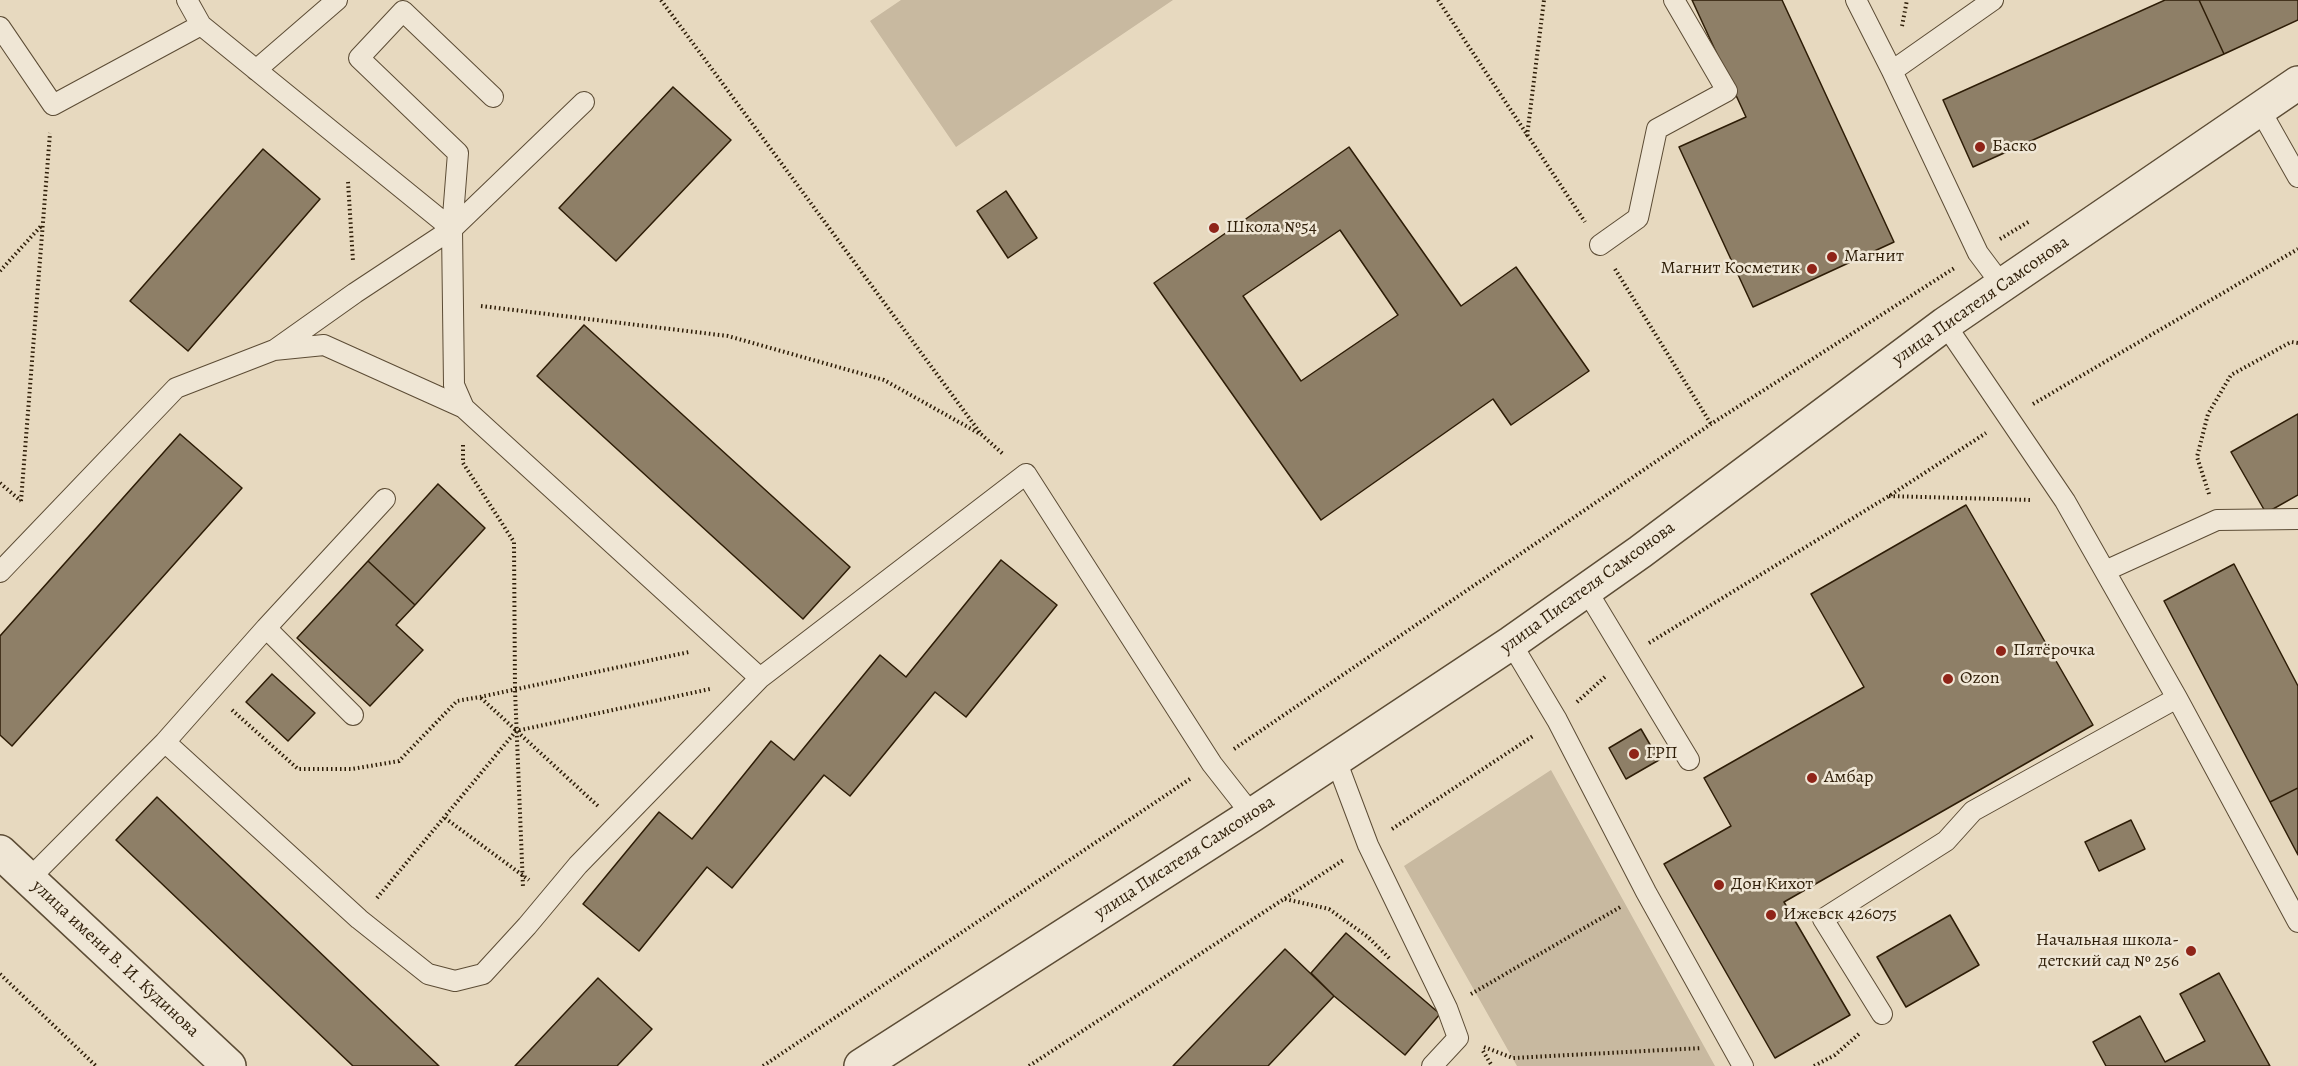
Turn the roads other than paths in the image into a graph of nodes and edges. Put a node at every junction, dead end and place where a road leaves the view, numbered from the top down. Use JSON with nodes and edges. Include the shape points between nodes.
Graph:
{"nodes":[{"id":1,"x":187,"y":0,"type":"edge"},
{"id":2,"x":337,"y":0,"type":"edge"},
{"id":3,"x":1674,"y":0,"type":"edge"},
{"id":4,"x":1856,"y":0,"type":"edge"},
{"id":5,"x":1993,"y":0,"type":"edge"},
{"id":6,"x":201,"y":25,"type":"junction"},
{"id":7,"x":0,"y":27,"type":"edge"},
{"id":8,"x":256,"y":70,"type":"junction"},
{"id":9,"x":1892,"y":71,"type":"junction"},
{"id":10,"x":2298,"y":83,"type":"edge"},
{"id":11,"x":493,"y":98,"type":"dead end"},
{"id":12,"x":584,"y":102,"type":"dead end"},
{"id":13,"x":2259,"y":108,"type":"junction"},
{"id":14,"x":2298,"y":177,"type":"edge"},
{"id":15,"x":452,"y":229,"type":"junction"},
{"id":16,"x":1600,"y":246,"type":"road end"},
{"id":17,"x":2002,"y":285,"type":"junction"},
{"id":18,"x":1945,"y":324,"type":"junction"},
{"id":19,"x":274,"y":350,"type":"junction"},
{"id":20,"x":464,"y":408,"type":"junction"},
{"id":21,"x":385,"y":499,"type":"dead end"},
{"id":22,"x":2298,"y":519,"type":"edge"},
{"id":23,"x":2105,"y":571,"type":"junction"},
{"id":24,"x":0,"y":572,"type":"edge"},
{"id":25,"x":1587,"y":591,"type":"junction"},
{"id":26,"x":266,"y":628,"type":"junction"},
{"id":27,"x":1511,"y":643,"type":"junction"},
{"id":28,"x":760,"y":678,"type":"junction"},
{"id":29,"x":2177,"y":698,"type":"junction"},
{"id":30,"x":353,"y":715,"type":"dead end"},
{"id":31,"x":165,"y":742,"type":"junction"},
{"id":32,"x":1336,"y":760,"type":"junction"},
{"id":33,"x":1689,"y":760,"type":"dead end"},
{"id":34,"x":1252,"y":815,"type":"junction"},
{"id":35,"x":0,"y":852,"type":"edge"},
{"id":36,"x":29,"y":879,"type":"junction"},
{"id":37,"x":2298,"y":922,"type":"edge"},
{"id":38,"x":1882,"y":1014,"type":"road end"},
{"id":39,"x":229,"y":1066,"type":"edge"},
{"id":40,"x":861,"y":1066,"type":"edge"},
{"id":41,"x":1432,"y":1066,"type":"edge"},
{"id":42,"x":1743,"y":1066,"type":"edge"}],
"edges":[{"from":1,"to":6,"type":"lane"},
{"from":2,"to":8,"type":"lane"},
{"from":3,"to":16,"type":"lane","via":[[1727,91],[1657,129],[1638,218]]},
{"from":4,"to":9,"type":"lane"},
{"from":5,"to":9,"type":"lane"},
{"from":6,"to":7,"type":"lane","via":[[53,105]]},
{"from":6,"to":8,"type":"lane"},
{"from":8,"to":15,"type":"lane"},
{"from":9,"to":17,"type":"lane","via":[[1978,253]]},
{"from":10,"to":13,"type":"street","name":"улица Писателя Самсонова"},
{"from":11,"to":15,"type":"lane","via":[[403,11],[359,58],[458,153]]},
{"from":12,"to":15,"type":"lane"},
{"from":13,"to":14,"type":"lane"},
{"from":13,"to":17,"type":"street","name":"улица Писателя Самсонова"},
{"from":15,"to":19,"type":"lane"},
{"from":15,"to":20,"type":"lane","via":[[454,385]]},
{"from":17,"to":18,"type":"street","name":"улица Писателя Самсонова"},
{"from":18,"to":23,"type":"lane","via":[[2065,501]]},
{"from":18,"to":25,"type":"street","name":"улица Писателя Самсонова"},
{"from":19,"to":20,"type":"lane","via":[[324,345]]},
{"from":19,"to":24,"type":"lane","via":[[176,388]]},
{"from":20,"to":28,"type":"lane"},
{"from":21,"to":26,"type":"lane"},
{"from":22,"to":23,"type":"lane","via":[[2217,520]]},
{"from":23,"to":29,"type":"lane"},
{"from":25,"to":27,"type":"street","name":"улица Писателя Самсонова"},
{"from":25,"to":33,"type":"lane"},
{"from":26,"to":30,"type":"lane"},
{"from":26,"to":31,"type":"lane"},
{"from":27,"to":32,"type":"street","name":"улица Писателя Самсонова"},
{"from":27,"to":42,"type":"lane","via":[[1557,720],[1646,892]]},
{"from":28,"to":31,"type":"lane","via":[[578,865],[483,974],[455,981],[428,974],[359,919]]},
{"from":28,"to":34,"type":"lane","via":[[1026,474],[1212,764]]},
{"from":29,"to":37,"type":"lane"},
{"from":29,"to":38,"type":"lane","via":[[1973,811],[1946,841],[1823,919]]},
{"from":31,"to":36,"type":"lane"},
{"from":32,"to":34,"type":"street","name":"улица Писателя Самсонова"},
{"from":32,"to":41,"type":"lane","via":[[1368,845],[1458,1038]]},
{"from":34,"to":40,"type":"street","name":"улица Писателя Самсонова"},
{"from":35,"to":36,"type":"street","name":"улица имени В. И. Кудинова"},
{"from":36,"to":39,"type":"street","name":"улица имени В. И. Кудинова"}]}
